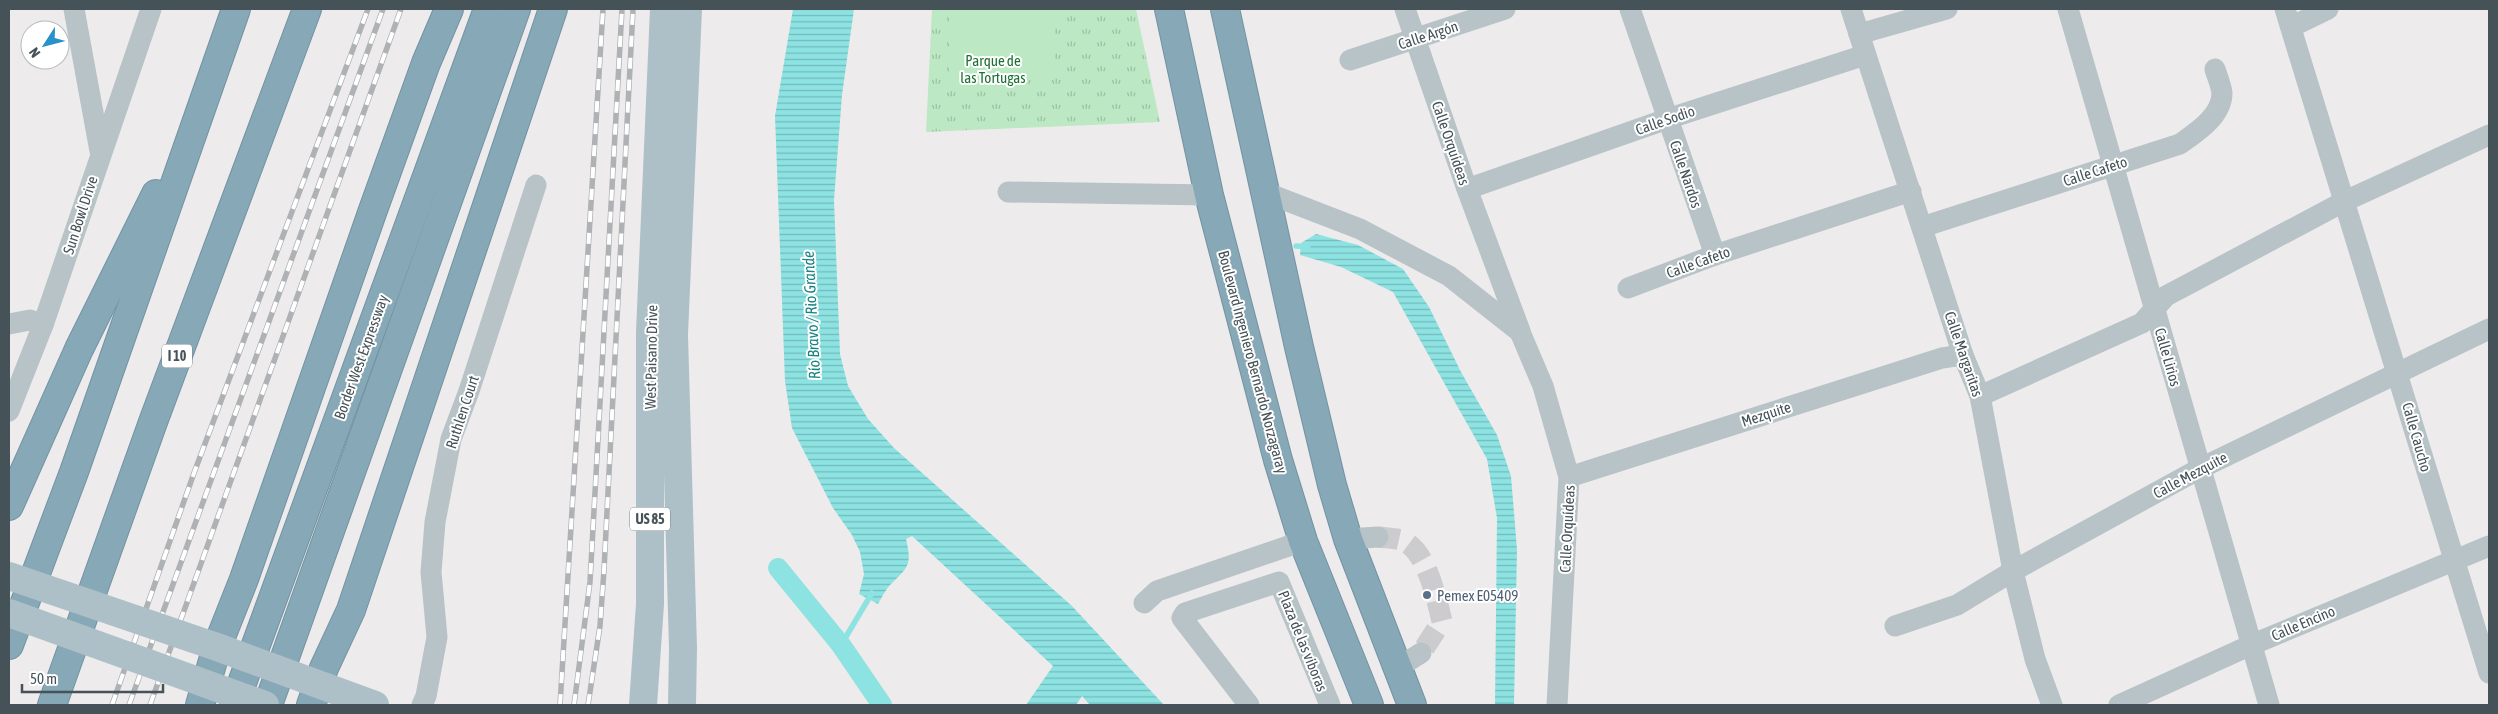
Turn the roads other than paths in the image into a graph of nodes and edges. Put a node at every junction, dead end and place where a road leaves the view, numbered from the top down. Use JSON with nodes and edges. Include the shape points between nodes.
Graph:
{"nodes":[{"id":1,"x":74,"y":9,"type":"edge"},
{"id":2,"x":236,"y":9,"type":"edge"},
{"id":3,"x":307,"y":9,"type":"edge"},
{"id":4,"x":449,"y":9,"type":"edge"},
{"id":5,"x":488,"y":9,"type":"edge"},
{"id":6,"x":516,"y":9,"type":"edge"},
{"id":7,"x":553,"y":9,"type":"edge"},
{"id":8,"x":664,"y":9,"type":"edge"},
{"id":9,"x":688,"y":9,"type":"edge"},
{"id":10,"x":1169,"y":9,"type":"edge"},
{"id":11,"x":1225,"y":9,"type":"edge"},
{"id":12,"x":1405,"y":9,"type":"edge"},
{"id":13,"x":1505,"y":9,"type":"edge"},
{"id":14,"x":1630,"y":9,"type":"edge"},
{"id":15,"x":1851,"y":9,"type":"edge"},
{"id":16,"x":1947,"y":9,"type":"edge"},
{"id":17,"x":2068,"y":9,"type":"edge"},
{"id":18,"x":2328,"y":9,"type":"edge"},
{"id":19,"x":150,"y":13,"type":"edge"},
{"id":20,"x":2288,"y":18,"type":"edge"},
{"id":21,"x":1859,"y":34,"type":"junction"},
{"id":22,"x":1415,"y":40,"type":"junction"},
{"id":23,"x":1865,"y":55,"type":"junction"},
{"id":24,"x":1350,"y":60,"type":"dead end"},
{"id":25,"x":2215,"y":69,"type":"dead end"},
{"id":26,"x":210,"y":82,"type":"junction"},
{"id":27,"x":1667,"y":119,"type":"junction"},
{"id":28,"x":2489,"y":135,"type":"edge"},
{"id":29,"x":100,"y":153,"type":"junction"},
{"id":30,"x":2113,"y":165,"type":"junction"},
{"id":31,"x":536,"y":184,"type":"dead end"},
{"id":32,"x":1467,"y":188,"type":"junction"},
{"id":33,"x":1911,"y":191,"type":"junction"},
{"id":34,"x":1008,"y":192,"type":"dead end"},
{"id":35,"x":1267,"y":193,"type":"junction"},
{"id":36,"x":1209,"y":195,"type":"junction"},
{"id":37,"x":2343,"y":202,"type":"junction"},
{"id":38,"x":1922,"y":227,"type":"junction"},
{"id":39,"x":1715,"y":255,"type":"junction"},
{"id":40,"x":1628,"y":288,"type":"dead end"},
{"id":41,"x":2155,"y":311,"type":"junction"},
{"id":42,"x":9,"y":324,"type":"edge"},
{"id":43,"x":43,"y":325,"type":"junction"},
{"id":44,"x":2489,"y":328,"type":"edge"},
{"id":45,"x":1520,"y":332,"type":"junction"},
{"id":46,"x":662,"y":333,"type":"junction"},
{"id":47,"x":1964,"y":355,"type":"junction"},
{"id":48,"x":2398,"y":372,"type":"junction"},
{"id":49,"x":1980,"y":396,"type":"junction"},
{"id":50,"x":9,"y":411,"type":"edge"},
{"id":51,"x":2201,"y":468,"type":"junction"},
{"id":52,"x":1569,"y":477,"type":"junction"},
{"id":53,"x":9,"y":506,"type":"edge"},
{"id":54,"x":1378,"y":537,"type":"tunnel mouth"},
{"id":55,"x":1348,"y":539,"type":"junction"},
{"id":56,"x":1304,"y":541,"type":"junction"},
{"id":57,"x":2489,"y":546,"type":"edge"},
{"id":58,"x":2454,"y":561,"type":"junction"},
{"id":59,"x":2013,"y":571,"type":"junction"},
{"id":60,"x":9,"y":576,"type":"edge"},
{"id":61,"x":1144,"y":603,"type":"dead end"},
{"id":62,"x":9,"y":613,"type":"edge"},
{"id":63,"x":1378,"y":616,"type":"junction"},
{"id":64,"x":1895,"y":626,"type":"dead end"},
{"id":65,"x":1339,"y":629,"type":"junction"},
{"id":66,"x":9,"y":645,"type":"edge"},
{"id":67,"x":2251,"y":645,"type":"junction"},
{"id":68,"x":217,"y":648,"type":"junction"},
{"id":69,"x":2489,"y":673,"type":"edge"},
{"id":70,"x":202,"y":694,"type":"edge"},
{"id":71,"x":314,"y":694,"type":"edge"},
{"id":72,"x":52,"y":705,"type":"edge"},
{"id":73,"x":234,"y":705,"type":"edge"},
{"id":74,"x":266,"y":705,"type":"edge"},
{"id":75,"x":375,"y":705,"type":"edge"},
{"id":76,"x":422,"y":705,"type":"edge"},
{"id":77,"x":643,"y":705,"type":"edge"},
{"id":78,"x":682,"y":705,"type":"edge"},
{"id":79,"x":1249,"y":705,"type":"edge"},
{"id":80,"x":1330,"y":705,"type":"edge"},
{"id":81,"x":1369,"y":705,"type":"edge"},
{"id":82,"x":1412,"y":705,"type":"edge"},
{"id":83,"x":1557,"y":705,"type":"edge"},
{"id":84,"x":2052,"y":705,"type":"edge"},
{"id":85,"x":2119,"y":705,"type":"edge"},
{"id":86,"x":2269,"y":705,"type":"edge"}],
"edges":[{"from":1,"to":29,"type":"street"},
{"from":2,"to":26,"type":"highway"},
{"from":3,"to":72,"type":"highway","number":"I 10","via":[[152,422]]},
{"from":4,"to":68,"type":"highway","via":[[409,109]]},
{"from":5,"to":73,"type":"highway","name":"Border West Expressway"},
{"from":6,"to":74,"type":"highway","name":"Border West Expressway"},
{"from":7,"to":71,"type":"highway","via":[[351,610]]},
{"from":8,"to":46,"type":"main road","name":"West Paisano Drive","number":"US 85"},
{"from":9,"to":46,"type":"main road","name":"West Paisano Drive","number":"US 85"},
{"from":10,"to":36,"type":"highway","name":"Boulevard Ingeniero Bernardo Norzagaray"},
{"from":11,"to":35,"type":"highway"},
{"from":12,"to":22,"type":"street","name":"Calle Orquídeas"},
{"from":13,"to":22,"type":"street","name":"Calle Argón"},
{"from":14,"to":27,"type":"street","name":"Calle Nardos"},
{"from":15,"to":21,"type":"street","name":"Calle Margaritas"},
{"from":16,"to":21,"type":"street"},
{"from":17,"to":30,"type":"street","name":"Calle Lirios"},
{"from":18,"to":20,"type":"street"},
{"from":19,"to":29,"type":"street","name":"Sun Bowl Drive"},
{"from":20,"to":37,"type":"street","name":"Calle Caucho"},
{"from":21,"to":23,"type":"street","name":"Calle Margaritas"},
{"from":22,"to":24,"type":"street","name":"Calle Argón"},
{"from":22,"to":32,"type":"street","name":"Calle Orquídeas"},
{"from":23,"to":27,"type":"street","name":"Calle Sodio"},
{"from":23,"to":33,"type":"street","name":"Calle Margaritas"},
{"from":25,"to":30,"type":"street","name":"Calle Cafeto","via":[[2222,93],[2214,116],[2198,132],[2180,144]]},
{"from":26,"to":53,"type":"highway","via":[[79,349]]},
{"from":26,"to":66,"type":"highway","via":[[74,472]]},
{"from":27,"to":32,"type":"street","name":"Calle Sodio"},
{"from":27,"to":39,"type":"street","name":"Calle Nardos"},
{"from":28,"to":37,"type":"street"},
{"from":29,"to":43,"type":"street","name":"Sun Bowl Drive"},
{"from":30,"to":38,"type":"street","name":"Calle Cafeto"},
{"from":30,"to":41,"type":"street","name":"Calle Lirios"},
{"from":31,"to":76,"type":"street","name":"Ruthlen Court","via":[[451,439],[435,522],[431,572],[436,637]]},
{"from":32,"to":45,"type":"street","name":"Calle Orquídeas"},
{"from":33,"to":38,"type":"street","name":"Calle Margaritas"},
{"from":33,"to":39,"type":"street","name":"Calle Cafeto"},
{"from":34,"to":36,"type":"street"},
{"from":35,"to":45,"type":"street","name":"Calle Orquídeas","via":[[1360,230],[1449,276]]},
{"from":35,"to":55,"type":"highway","via":[[1299,347]]},
{"from":36,"to":56,"type":"highway","name":"Boulevard Ingeniero Bernardo Norzagaray","via":[[1278,460]]},
{"from":37,"to":41,"type":"street","via":[[2166,296]]},
{"from":37,"to":48,"type":"street","name":"Calle Caucho"},
{"from":38,"to":47,"type":"street","name":"Calle Margaritas"},
{"from":39,"to":40,"type":"street","name":"Calle Cafeto"},
{"from":41,"to":49,"type":"street","via":[[2142,323]]},
{"from":41,"to":51,"type":"street","name":"Calle Lirios"},
{"from":42,"to":43,"type":"street","via":[[30,320]]},
{"from":43,"to":50,"type":"street","name":"Sun Bowl Drive"},
{"from":44,"to":48,"type":"street","name":"Calle Mezquite"},
{"from":45,"to":52,"type":"street","name":"Calle Orquídeas","via":[[1543,386]]},
{"from":46,"to":77,"type":"main road","name":"West Paisano Drive","number":"US 85"},
{"from":46,"to":78,"type":"main road","name":"West Paisano Drive","number":"US 85","via":[[683,648]]},
{"from":47,"to":49,"type":"street","name":"Calle Margaritas"},
{"from":47,"to":52,"type":"street","name":"Mezquite","via":[[1942,358]]},
{"from":48,"to":51,"type":"street","name":"Calle Mezquite"},
{"from":48,"to":58,"type":"street","name":"Calle Caucho"},
{"from":49,"to":59,"type":"street","name":"Calle Margaritas"},
{"from":51,"to":59,"type":"street","name":"Calle Mezquite"},
{"from":51,"to":67,"type":"street","name":"Calle Lirios"},
{"from":52,"to":83,"type":"street","name":"Calle Orquídeas"},
{"from":54,"to":55,"type":"street"},
{"from":55,"to":63,"type":"highway"},
{"from":56,"to":61,"type":"street","via":[[1157,591]]},
{"from":56,"to":65,"type":"highway","name":"Boulevard Ingeniero Bernardo Norzagaray"},
{"from":57,"to":58,"type":"street","name":"Calle Encino"},
{"from":58,"to":67,"type":"street","name":"Calle Encino"},
{"from":58,"to":69,"type":"street","name":"Calle Caucho"},
{"from":59,"to":64,"type":"street","name":"Calle Mezquite","via":[[1957,605]]},
{"from":59,"to":84,"type":"street","name":"Calle Margaritas","via":[[2035,659]]},
{"from":60,"to":68,"type":"main road","bridge":true},
{"from":62,"to":70,"type":"main road","bridge":true},
{"from":63,"to":65,"type":"highway"},
{"from":63,"to":82,"type":"highway","via":[[1410,660]]},
{"from":65,"to":81,"type":"highway","name":"Boulevard Ingeniero Bernardo Norzagaray"},
{"from":67,"to":85,"type":"street","name":"Calle Encino"},
{"from":67,"to":86,"type":"street","name":"Calle Lirios"},
{"from":68,"to":70,"type":"highway"},
{"from":68,"to":71,"type":"main road","bridge":true},
{"from":70,"to":74,"type":"main road","bridge":true},
{"from":71,"to":75,"type":"main road","bridge":true},
{"from":79,"to":80,"type":"street","name":"Plaza de las víboras","via":[[1182,618],[1185,613],[1279,582]]}]}
